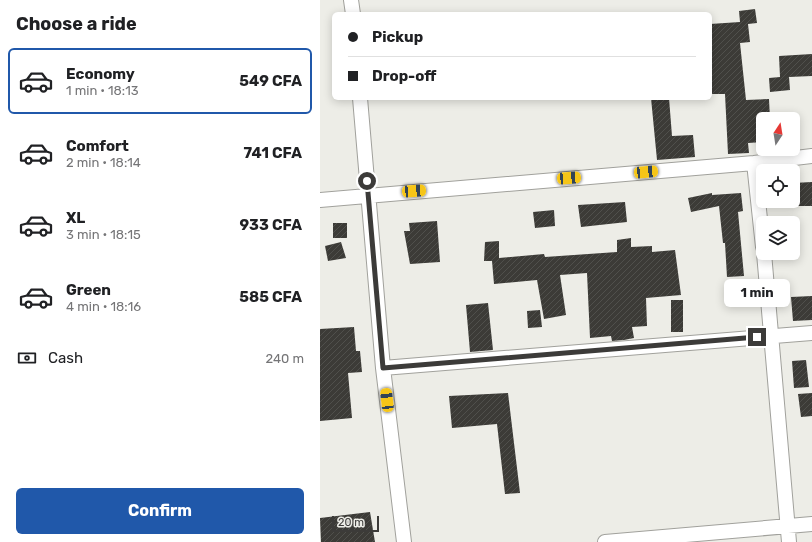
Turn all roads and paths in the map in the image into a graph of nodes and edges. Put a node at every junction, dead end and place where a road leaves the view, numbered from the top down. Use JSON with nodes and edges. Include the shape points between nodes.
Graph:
{"nodes":[{"id":1,"x":352,"y":0,"type":"edge"},
{"id":2,"x":353,"y":12,"type":"edge"},
{"id":3,"x":360,"y":100,"type":"edge"},
{"id":4,"x":812,"y":156,"type":"edge"},
{"id":5,"x":754,"y":163,"type":"junction"},
{"id":6,"x":368,"y":195,"type":"junction"},
{"id":7,"x":320,"y":200,"type":"edge"},
{"id":8,"x":760,"y":216,"type":"edge"},
{"id":9,"x":765,"y":260,"type":"edge"},
{"id":10,"x":812,"y":333,"type":"edge"},
{"id":11,"x":772,"y":336,"type":"junction"},
{"id":12,"x":383,"y":368,"type":"junction"},
{"id":13,"x":812,"y":524,"type":"edge"},
{"id":14,"x":788,"y":526,"type":"junction"},
{"id":15,"x":404,"y":542,"type":"edge"},
{"id":16,"x":605,"y":542,"type":"edge"},
{"id":17,"x":789,"y":542,"type":"edge"}],
"edges":[{"from":1,"to":2,"type":"street"},
{"from":3,"to":6,"type":"street"},
{"from":4,"to":5,"type":"street"},
{"from":5,"to":6,"type":"street"},
{"from":5,"to":8,"type":"street"},
{"from":6,"to":7,"type":"street"},
{"from":6,"to":12,"type":"street"},
{"from":9,"to":11,"type":"street"},
{"from":10,"to":11,"type":"street"},
{"from":11,"to":12,"type":"street"},
{"from":11,"to":14,"type":"street"},
{"from":12,"to":15,"type":"street"},
{"from":13,"to":14,"type":"street"},
{"from":14,"to":16,"type":"street"},
{"from":14,"to":17,"type":"street"}]}
